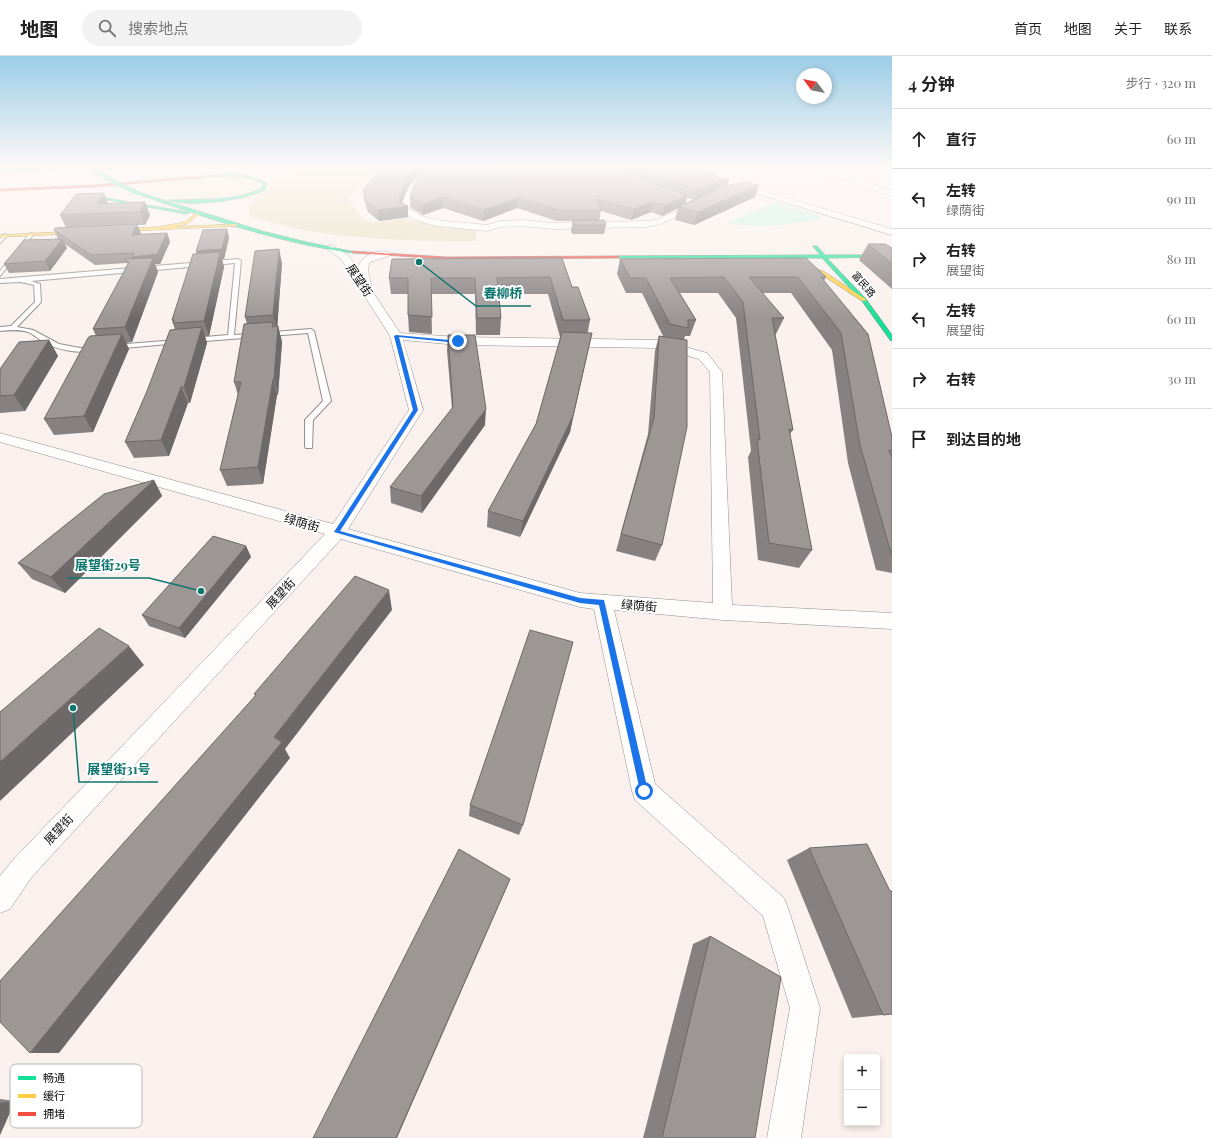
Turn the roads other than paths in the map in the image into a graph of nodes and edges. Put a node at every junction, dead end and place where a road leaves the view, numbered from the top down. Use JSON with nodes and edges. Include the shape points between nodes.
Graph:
{"nodes":[{"id":1,"x":195,"y":217,"type":"edge"},
{"id":2,"x":209,"y":217,"type":"edge"},
{"id":3,"x":232,"y":217,"type":"edge"},
{"id":4,"x":418,"y":217,"type":"edge"},
{"id":5,"x":668,"y":217,"type":"edge"},
{"id":6,"x":842,"y":217,"type":"edge"},
{"id":7,"x":236,"y":225,"type":"junction"},
{"id":8,"x":160,"y":228,"type":"junction"},
{"id":9,"x":880,"y":229,"type":"junction"},
{"id":10,"x":892,"y":232,"type":"edge"},
{"id":11,"x":32,"y":234,"type":"junction"},
{"id":12,"x":2,"y":238,"type":"edge"},
{"id":13,"x":887,"y":246,"type":"edge"},
{"id":14,"x":815,"y":247,"type":"junction"},
{"id":15,"x":331,"y":248,"type":"junction"},
{"id":16,"x":386,"y":254,"type":"junction"},
{"id":17,"x":822,"y":255,"type":"junction"},
{"id":18,"x":677,"y":256,"type":"junction"},
{"id":19,"x":892,"y":256,"type":"edge"},
{"id":20,"x":0,"y":274,"type":"edge"},
{"id":21,"x":21,"y":280,"type":"junction"},
{"id":22,"x":0,"y":281,"type":"edge"},
{"id":23,"x":367,"y":290,"type":"junction"},
{"id":24,"x":864,"y":300,"type":"junction"},
{"id":25,"x":13,"y":328,"type":"junction"},
{"id":26,"x":0,"y":329,"type":"edge"},
{"id":27,"x":396,"y":336,"type":"junction"},
{"id":28,"x":231,"y":337,"type":"junction"},
{"id":29,"x":892,"y":339,"type":"edge"},
{"id":30,"x":0,"y":437,"type":"edge"},
{"id":31,"x":309,"y":446,"type":"dead end"},
{"id":32,"x":337,"y":532,"type":"junction"},
{"id":33,"x":602,"y":602,"type":"junction"},
{"id":34,"x":722,"y":612,"type":"junction"},
{"id":35,"x":892,"y":621,"type":"edge"},
{"id":36,"x":0,"y":900,"type":"edge"},
{"id":37,"x":784,"y":1138,"type":"edge"}],
"edges":[{"from":1,"to":8,"type":"main road","via":[[184,223]]},
{"from":2,"to":7,"type":"main road"},
{"from":3,"to":14,"type":"main road","via":[[322,238],[403,248],[447,250]]},
{"from":4,"to":5,"type":"street","via":[[436,223],[488,228],[523,222],[553,226],[646,224]]},
{"from":6,"to":9,"type":"street"},
{"from":7,"to":8,"type":"main road"},
{"from":7,"to":15,"type":"main road","via":[[310,245]]},
{"from":8,"to":11,"type":"main road"},
{"from":9,"to":10,"type":"street"},
{"from":9,"to":13,"type":"street","via":[[891,237]]},
{"from":11,"to":12,"type":"main road"},
{"from":11,"to":20,"type":"lane"},
{"from":13,"to":14,"type":"main road"},
{"from":14,"to":17,"type":"main road","name":"富民路"},
{"from":15,"to":16,"type":"main road"},
{"from":15,"to":23,"type":"street","name":"展望街","via":[[345,258]]},
{"from":16,"to":18,"type":"main road","via":[[446,258]]},
{"from":16,"to":23,"type":"street","via":[[365,260],[363,272]]},
{"from":17,"to":18,"type":"main road"},
{"from":17,"to":19,"type":"main road"},
{"from":17,"to":24,"type":"main road","name":"富民路"},
{"from":18,"to":24,"type":"main road","via":[[797,264],[821,272]]},
{"from":21,"to":22,"type":"lane"},
{"from":21,"to":25,"type":"lane","via":[[37,284],[38,302]]},
{"from":21,"to":28,"type":"lane","via":[[238,261]]},
{"from":23,"to":27,"type":"street","name":"展望街"},
{"from":24,"to":29,"type":"main road","name":"富民路"},
{"from":25,"to":26,"type":"lane"},
{"from":25,"to":28,"type":"lane","via":[[31,331],[57,346],[80,350]]},
{"from":27,"to":32,"type":"street","name":"展望街","via":[[416,410]]},
{"from":27,"to":34,"type":"street","via":[[458,341],[660,344],[703,356],[716,372]]},
{"from":28,"to":31,"type":"lane","via":[[311,331],[327,401],[309,420]]},
{"from":30,"to":32,"type":"street","name":"绿荫街"},
{"from":32,"to":33,"type":"street","name":"绿荫街","via":[[580,600]]},
{"from":32,"to":36,"type":"street","name":"展望街","via":[[22,869]]},
{"from":33,"to":34,"type":"street","name":"绿荫街"},
{"from":33,"to":37,"type":"street","via":[[644,791],[774,908],[805,1008]]},
{"from":34,"to":35,"type":"street","name":"绿荫街"}]}
